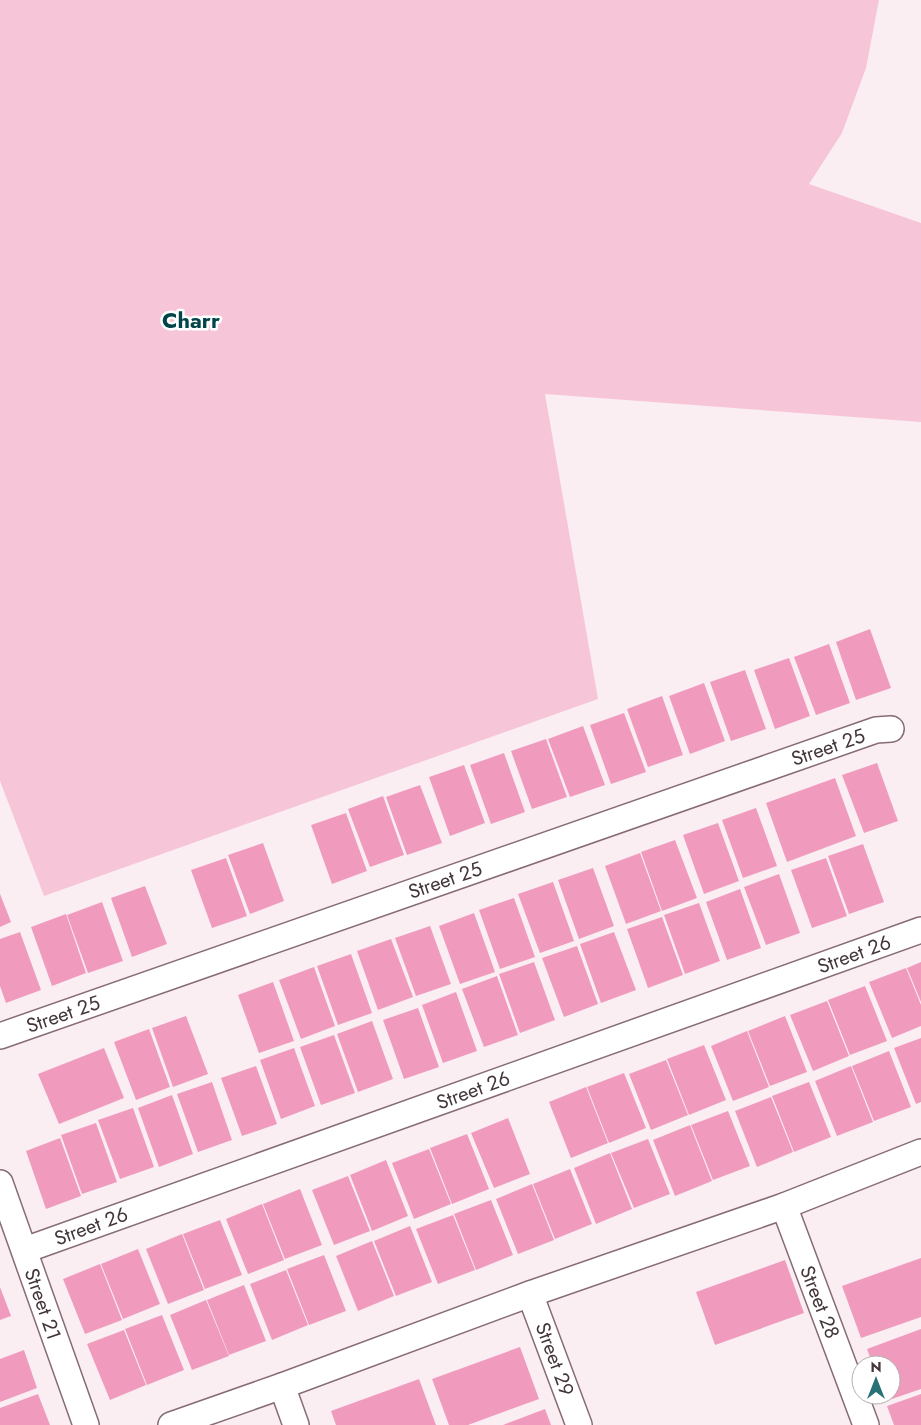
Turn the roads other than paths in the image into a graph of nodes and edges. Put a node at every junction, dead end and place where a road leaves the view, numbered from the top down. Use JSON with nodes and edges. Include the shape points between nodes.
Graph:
{"nodes":[{"id":1,"x":891,"y":729,"type":"dead end"},
{"id":2,"x":921,"y":930,"type":"edge"},
{"id":3,"x":0,"y":1036,"type":"edge"},
{"id":4,"x":921,"y":1152,"type":"edge"},
{"id":5,"x":0,"y":1183,"type":"edge"},
{"id":6,"x":784,"y":1206,"type":"junction"},
{"id":7,"x":25,"y":1250,"type":"junction"},
{"id":8,"x":530,"y":1294,"type":"junction"},
{"id":9,"x":282,"y":1386,"type":"junction"},
{"id":10,"x":86,"y":1425,"type":"edge"},
{"id":11,"x":171,"y":1425,"type":"edge"},
{"id":12,"x":296,"y":1425,"type":"edge"},
{"id":13,"x":579,"y":1425,"type":"edge"},
{"id":14,"x":866,"y":1425,"type":"edge"}],
"edges":[{"from":1,"to":3,"type":"street","name":"Street 25","via":[[867,733]]},
{"from":2,"to":7,"type":"street","name":"Street 26"},
{"from":4,"to":6,"type":"street"},
{"from":5,"to":7,"type":"street","name":"Street 21"},
{"from":6,"to":8,"type":"street"},
{"from":6,"to":14,"type":"street","name":"Street 28"},
{"from":7,"to":10,"type":"street","name":"Street 21"},
{"from":8,"to":9,"type":"street"},
{"from":8,"to":13,"type":"street","name":"Street 29"},
{"from":9,"to":11,"type":"street"},
{"from":9,"to":12,"type":"street"}]}
